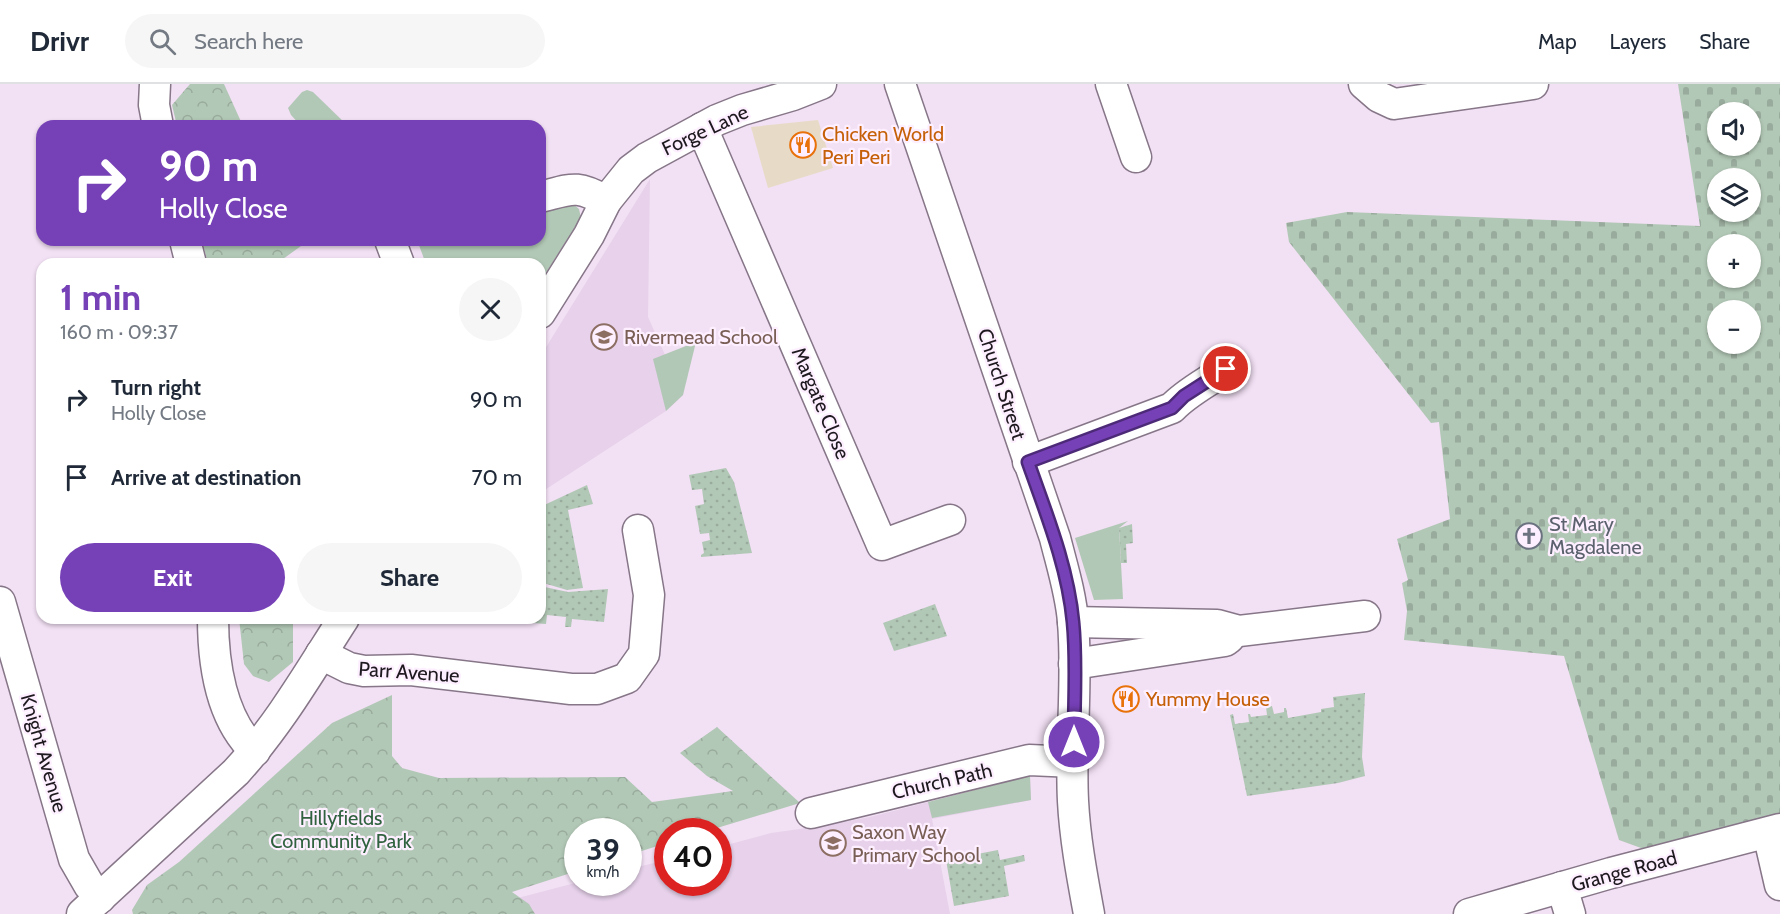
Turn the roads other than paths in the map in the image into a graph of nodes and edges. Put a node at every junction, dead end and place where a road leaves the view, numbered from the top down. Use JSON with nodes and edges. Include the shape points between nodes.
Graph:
{"nodes":[{"id":1,"x":155,"y":84,"type":"edge"},
{"id":2,"x":821,"y":84,"type":"edge"},
{"id":3,"x":900,"y":84,"type":"edge"},
{"id":4,"x":1111,"y":84,"type":"edge"},
{"id":5,"x":1364,"y":84,"type":"edge"},
{"id":6,"x":1533,"y":84,"type":"edge"},
{"id":7,"x":157,"y":120,"type":"edge"},
{"id":8,"x":702,"y":128,"type":"junction"},
{"id":9,"x":1136,"y":158,"type":"dead end"},
{"id":10,"x":546,"y":196,"type":"edge"},
{"id":11,"x":606,"y":201,"type":"junction"},
{"id":12,"x":546,"y":303,"type":"edge"},
{"id":13,"x":1226,"y":369,"type":"dead end"},
{"id":14,"x":1028,"y":462,"type":"junction"},
{"id":15,"x":950,"y":520,"type":"dead end"},
{"id":16,"x":638,"y":530,"type":"dead end"},
{"id":17,"x":0,"y":602,"type":"edge"},
{"id":18,"x":1365,"y":616,"type":"dead end"},
{"id":19,"x":1073,"y":622,"type":"junction"},
{"id":20,"x":213,"y":624,"type":"edge"},
{"id":21,"x":340,"y":624,"type":"edge"},
{"id":22,"x":1239,"y":631,"type":"junction"},
{"id":23,"x":321,"y":654,"type":"junction"},
{"id":24,"x":1074,"y":664,"type":"junction"},
{"id":25,"x":255,"y":751,"type":"junction"},
{"id":26,"x":1074,"y":762,"type":"junction"},
{"id":27,"x":811,"y":813,"type":"dead end"},
{"id":28,"x":1774,"y":831,"type":"edge"},
{"id":29,"x":1780,"y":885,"type":"edge"},
{"id":30,"x":1566,"y":901,"type":"edge"},
{"id":31,"x":93,"y":908,"type":"edge"},
{"id":32,"x":1089,"y":914,"type":"edge"},
{"id":33,"x":1469,"y":914,"type":"edge"}],
"edges":[{"from":1,"to":7,"type":"street"},
{"from":2,"to":8,"type":"street","name":"Forge Lane","via":[[736,112]]},
{"from":3,"to":14,"type":"street","name":"Church Street"},
{"from":4,"to":9,"type":"street"},
{"from":5,"to":6,"type":"street","via":[[1394,104]]},
{"from":8,"to":11,"type":"street","name":"Forge Lane","via":[[639,164]]},
{"from":8,"to":15,"type":"street","name":"Margate Close","via":[[882,545]]},
{"from":10,"to":11,"type":"street","via":[[577,189]]},
{"from":11,"to":12,"type":"street","name":"Forge Lane"},
{"from":13,"to":14,"type":"street","via":[[1172,408]]},
{"from":14,"to":19,"type":"street","name":"Church Street","via":[[1054,538]]},
{"from":16,"to":23,"type":"street","name":"Parr Avenue","via":[[649,596],[644,654],[627,678],[597,689],[572,689],[411,670],[364,671]]},
{"from":17,"to":31,"type":"street","name":"Knight Avenue","via":[[74,859],[89,885]]},
{"from":18,"to":22,"type":"street"},
{"from":19,"to":22,"type":"street","via":[[1217,625]]},
{"from":19,"to":24,"type":"street","name":"Church Street"},
{"from":20,"to":25,"type":"street","via":[[213,644],[231,717]]},
{"from":21,"to":23,"type":"street"},
{"from":22,"to":24,"type":"street","via":[[1225,640]]},
{"from":23,"to":25,"type":"street"},
{"from":24,"to":26,"type":"street","name":"Church Street"},
{"from":25,"to":31,"type":"street"},
{"from":26,"to":27,"type":"street","name":"Church Path","via":[[1029,760]]},
{"from":26,"to":32,"type":"street","name":"Church Street","via":[[1078,851]]},
{"from":28,"to":29,"type":"street"},
{"from":28,"to":30,"type":"street","name":"Grange Road"},
{"from":30,"to":33,"type":"street","name":"Grange Road"}]}
